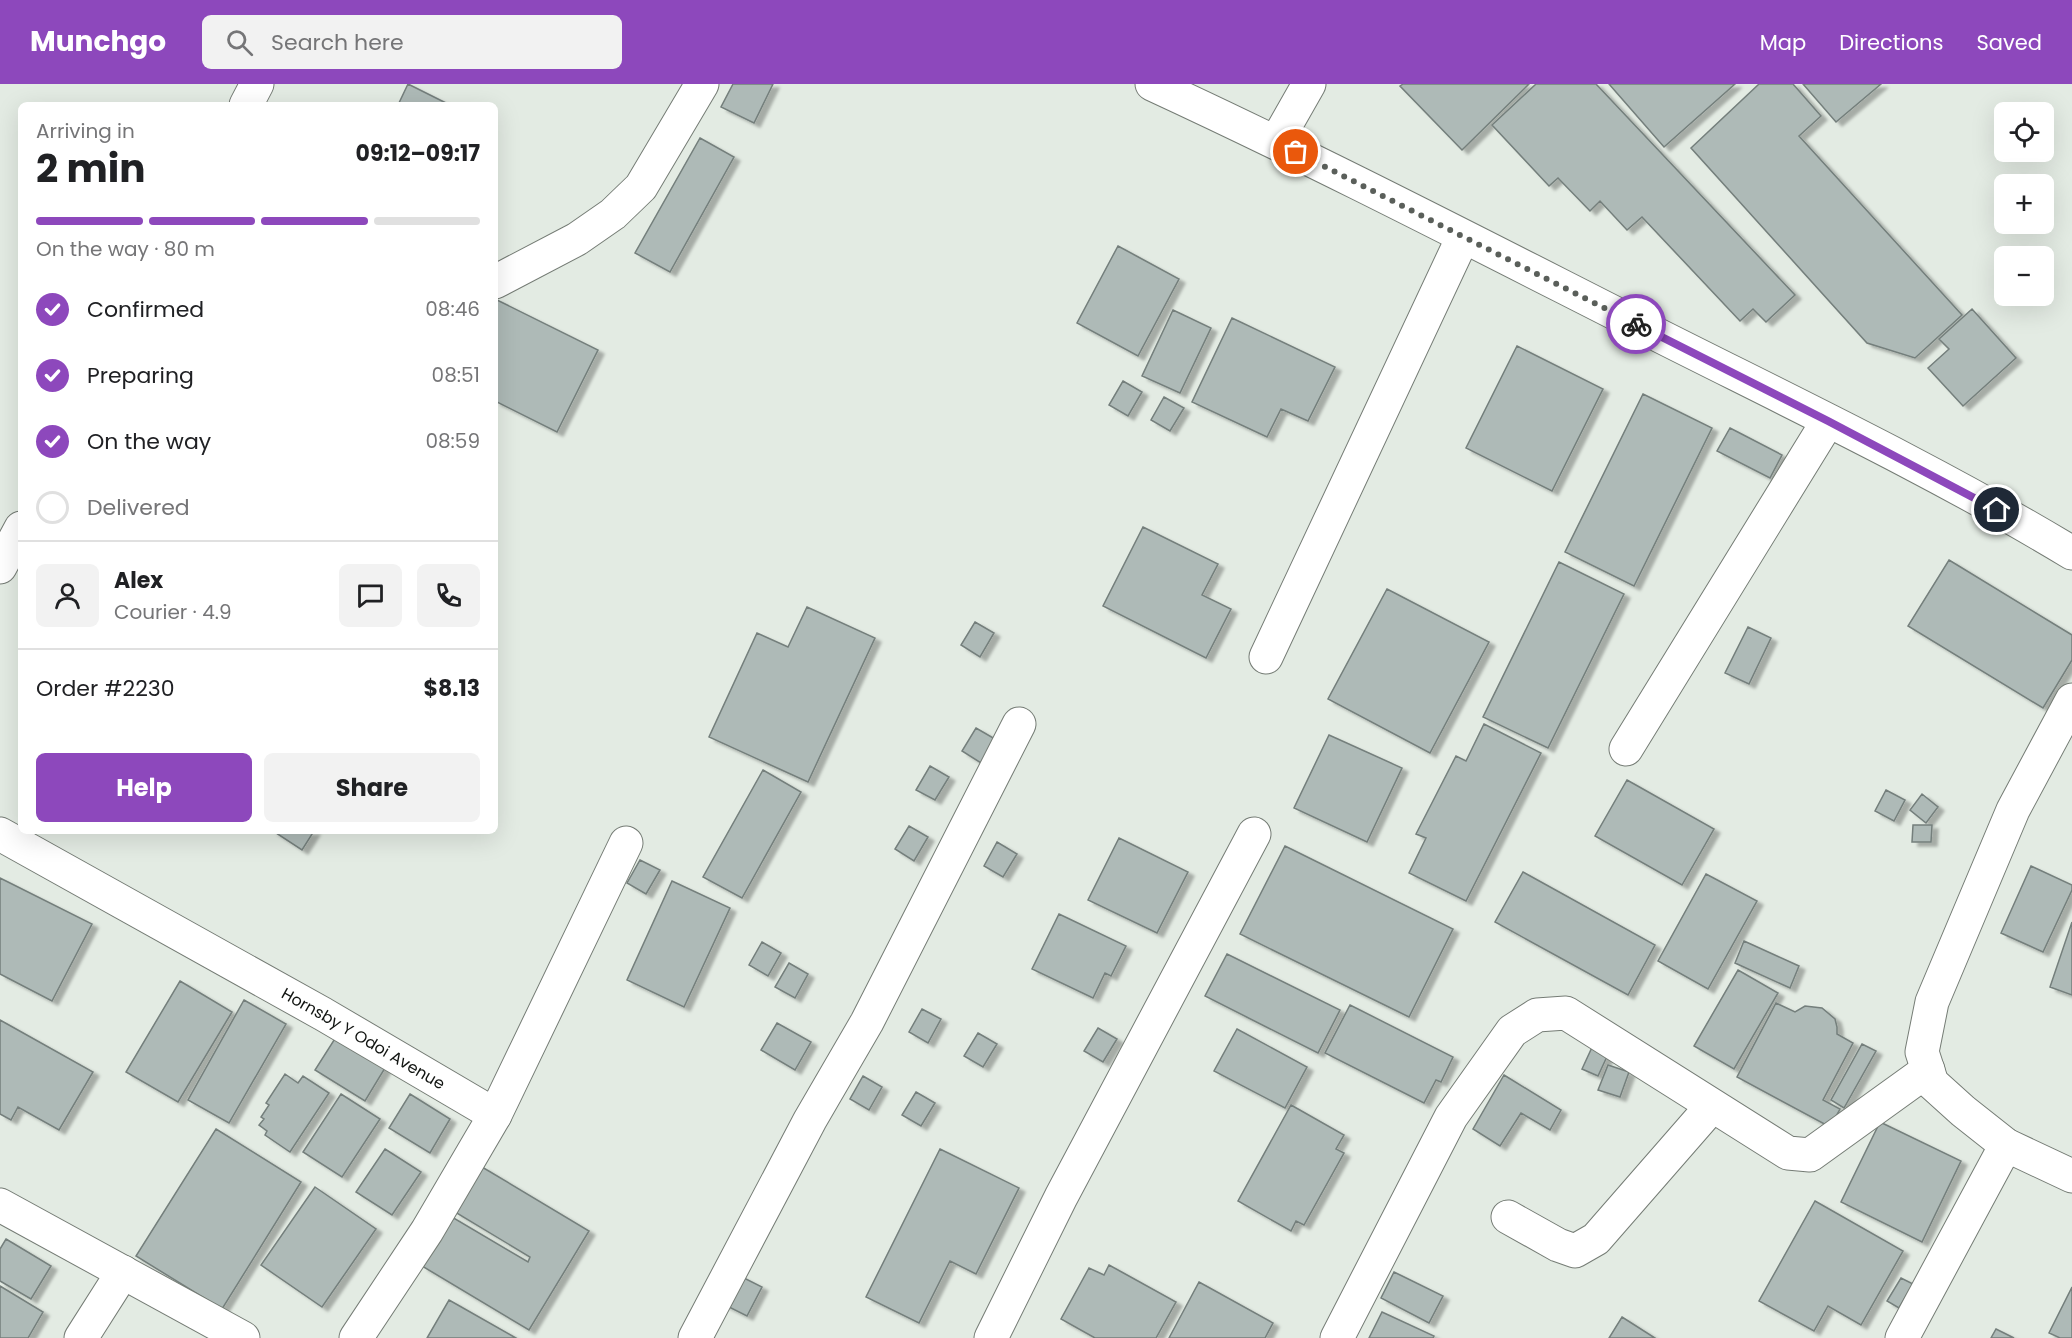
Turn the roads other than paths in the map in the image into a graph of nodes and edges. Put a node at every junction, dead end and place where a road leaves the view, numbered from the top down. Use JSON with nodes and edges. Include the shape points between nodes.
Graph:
{"nodes":[{"id":1,"x":257,"y":84,"type":"edge"},
{"id":2,"x":702,"y":84,"type":"edge"},
{"id":3,"x":1152,"y":84,"type":"edge"},
{"id":4,"x":1309,"y":84,"type":"edge"},
{"id":5,"x":248,"y":102,"type":"edge"},
{"id":6,"x":1276,"y":142,"type":"junction"},
{"id":7,"x":1463,"y":237,"type":"junction"},
{"id":8,"x":498,"y":280,"type":"edge"},
{"id":9,"x":1828,"y":421,"type":"junction"},
{"id":10,"x":18,"y":534,"type":"edge"},
{"id":11,"x":2072,"y":554,"type":"edge"},
{"id":12,"x":0,"y":567,"type":"edge"},
{"id":13,"x":1266,"y":657,"type":"dead end"},
{"id":14,"x":2072,"y":699,"type":"edge"},
{"id":15,"x":1019,"y":724,"type":"dead end"},
{"id":16,"x":1626,"y":749,"type":"dead end"},
{"id":17,"x":0,"y":834,"type":"edge"},
{"id":18,"x":1254,"y":834,"type":"dead end"},
{"id":19,"x":626,"y":843,"type":"dead end"},
{"id":20,"x":1928,"y":1071,"type":"junction"},
{"id":21,"x":1712,"y":1106,"type":"junction"},
{"id":22,"x":495,"y":1115,"type":"junction"},
{"id":23,"x":2006,"y":1145,"type":"junction"},
{"id":24,"x":2072,"y":1176,"type":"edge"},
{"id":25,"x":0,"y":1204,"type":"edge"},
{"id":26,"x":1508,"y":1217,"type":"dead end"},
{"id":27,"x":123,"y":1272,"type":"junction"},
{"id":28,"x":81,"y":1338,"type":"edge"},
{"id":29,"x":243,"y":1338,"type":"edge"},
{"id":30,"x":356,"y":1338,"type":"edge"},
{"id":31,"x":695,"y":1338,"type":"edge"},
{"id":32,"x":991,"y":1338,"type":"edge"},
{"id":33,"x":1337,"y":1338,"type":"edge"},
{"id":34,"x":1902,"y":1338,"type":"edge"}],
"edges":[{"from":1,"to":5,"type":"street"},
{"from":2,"to":8,"type":"street","via":[[634,194],[577,239]]},
{"from":3,"to":6,"type":"street"},
{"from":4,"to":6,"type":"street"},
{"from":6,"to":7,"type":"street"},
{"from":7,"to":9,"type":"street"},
{"from":7,"to":13,"type":"street"},
{"from":9,"to":11,"type":"street","via":[[2019,521]]},
{"from":9,"to":16,"type":"street"},
{"from":10,"to":12,"type":"street"},
{"from":14,"to":20,"type":"street","via":[[2013,810],[1932,1002],[1922,1052]]},
{"from":15,"to":31,"type":"street","via":[[867,1022],[810,1120]]},
{"from":17,"to":22,"type":"street","name":"Hornsby Y Odoi Avenue"},
{"from":18,"to":32,"type":"street","via":[[1061,1197]]},
{"from":19,"to":22,"type":"street"},
{"from":20,"to":21,"type":"street","via":[[1810,1155],[1788,1153]]},
{"from":20,"to":23,"type":"street","via":[[1932,1083]]},
{"from":21,"to":26,"type":"street","via":[[1596,1239],[1575,1251]]},
{"from":21,"to":33,"type":"street","via":[[1566,1013],[1537,1015],[1512,1031],[1451,1117]]},
{"from":22,"to":30,"type":"street","via":[[427,1231]]},
{"from":23,"to":24,"type":"street"},
{"from":23,"to":34,"type":"street"},
{"from":25,"to":27,"type":"street"},
{"from":27,"to":28,"type":"street"},
{"from":27,"to":29,"type":"street"}]}
